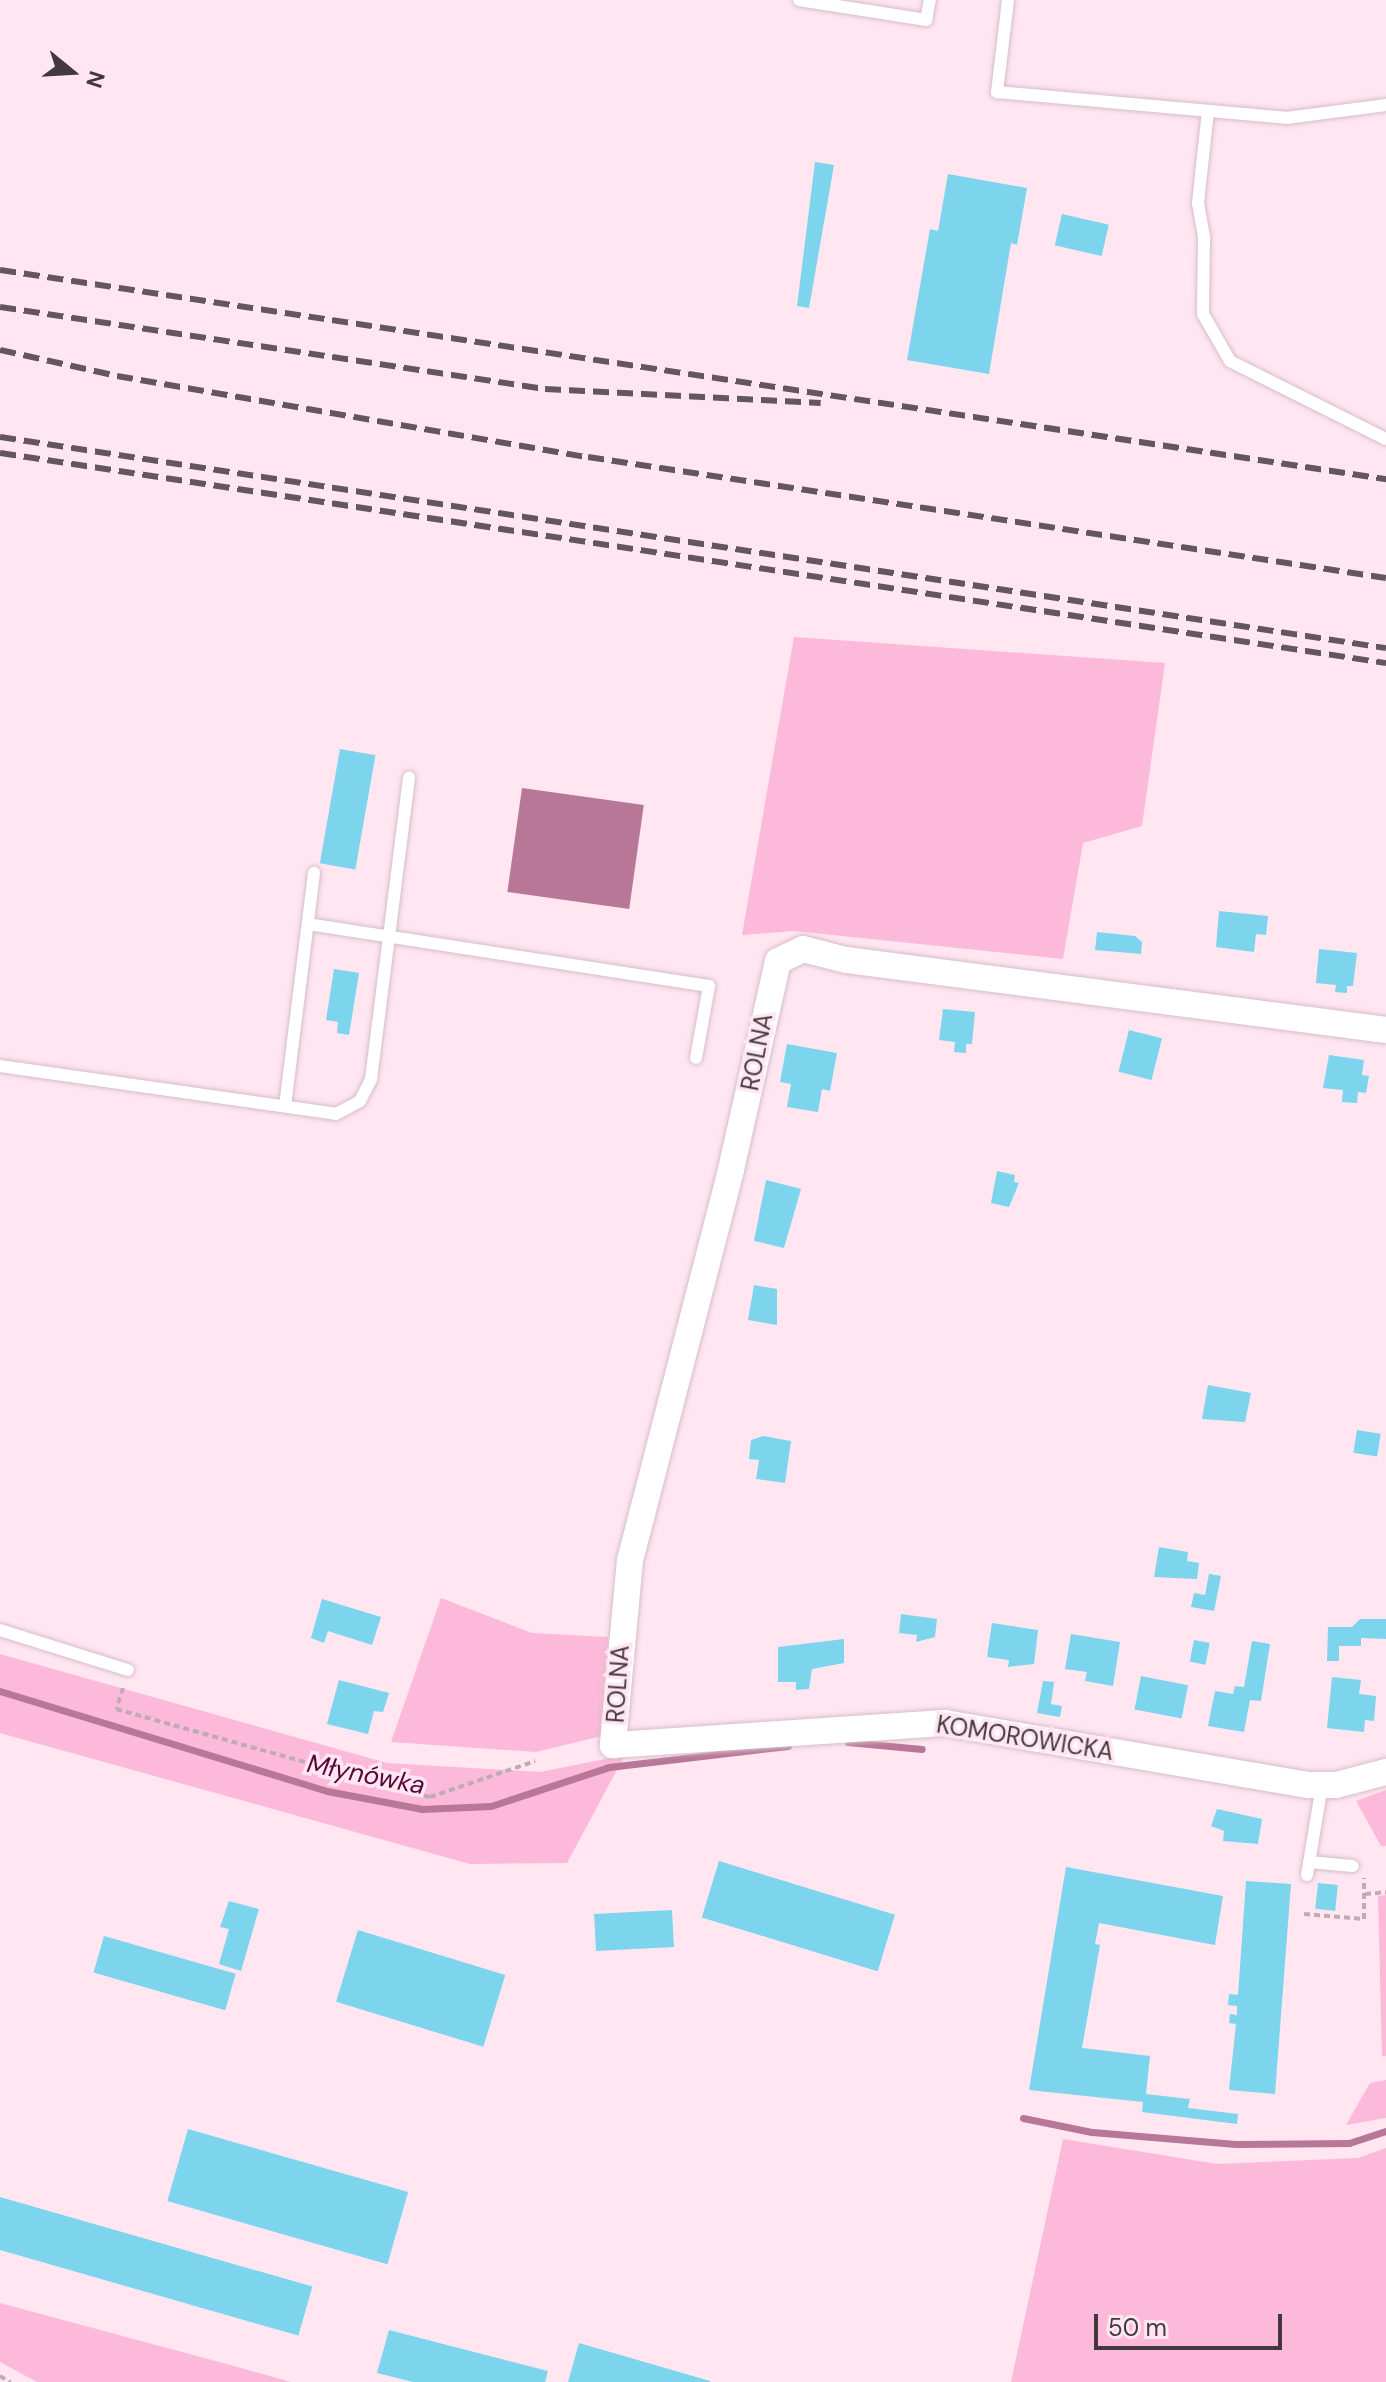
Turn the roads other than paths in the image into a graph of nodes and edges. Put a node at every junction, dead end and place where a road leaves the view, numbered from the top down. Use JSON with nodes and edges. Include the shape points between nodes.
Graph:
{"nodes":[{"id":1,"x":799,"y":0,"type":"edge"},
{"id":2,"x":930,"y":0,"type":"edge"},
{"id":3,"x":1008,"y":0,"type":"edge"},
{"id":4,"x":1386,"y":105,"type":"edge"},
{"id":5,"x":1208,"y":111,"type":"junction"},
{"id":6,"x":1386,"y":439,"type":"edge"},
{"id":7,"x":409,"y":777,"type":"dead end"},
{"id":8,"x":314,"y":873,"type":"dead end"},
{"id":9,"x":308,"y":924,"type":"junction"},
{"id":10,"x":389,"y":935,"type":"junction"},
{"id":11,"x":1386,"y":1030,"type":"edge"},
{"id":12,"x":696,"y":1058,"type":"dead end"},
{"id":13,"x":0,"y":1066,"type":"edge"},
{"id":14,"x":285,"y":1106,"type":"junction"},
{"id":15,"x":0,"y":1630,"type":"edge"},
{"id":16,"x":128,"y":1670,"type":"road end"},
{"id":17,"x":613,"y":1745,"type":"joint"},
{"id":18,"x":1386,"y":1772,"type":"edge"},
{"id":19,"x":1322,"y":1785,"type":"junction"},
{"id":20,"x":1358,"y":1866,"type":"road end"}],
"edges":[{"from":1,"to":2,"type":"lane","via":[[926,20]]},
{"from":3,"to":5,"type":"lane","via":[[997,92]]},
{"from":4,"to":5,"type":"lane","via":[[1286,118]]},
{"from":5,"to":6,"type":"lane","via":[[1198,203],[1204,238],[1203,314],[1230,361]]},
{"from":7,"to":10,"type":"lane"},
{"from":8,"to":9,"type":"lane"},
{"from":9,"to":10,"type":"lane"},
{"from":9,"to":14,"type":"lane"},
{"from":10,"to":12,"type":"lane","via":[[709,986]]},
{"from":10,"to":14,"type":"lane","via":[[371,1079],[360,1101],[336,1114]]},
{"from":11,"to":17,"type":"street","name":"ROLNA","via":[[846,960],[803,949],[778,961],[731,1170],[630,1560]]},
{"from":13,"to":14,"type":"lane"},
{"from":15,"to":16,"type":"lane"},
{"from":17,"to":19,"type":"street","name":"KOMOROWICKA","via":[[945,1723]]},
{"from":18,"to":19,"type":"street","name":"KOMOROWICKA"},
{"from":19,"to":20,"type":"lane","via":[[1308,1868]]}]}
